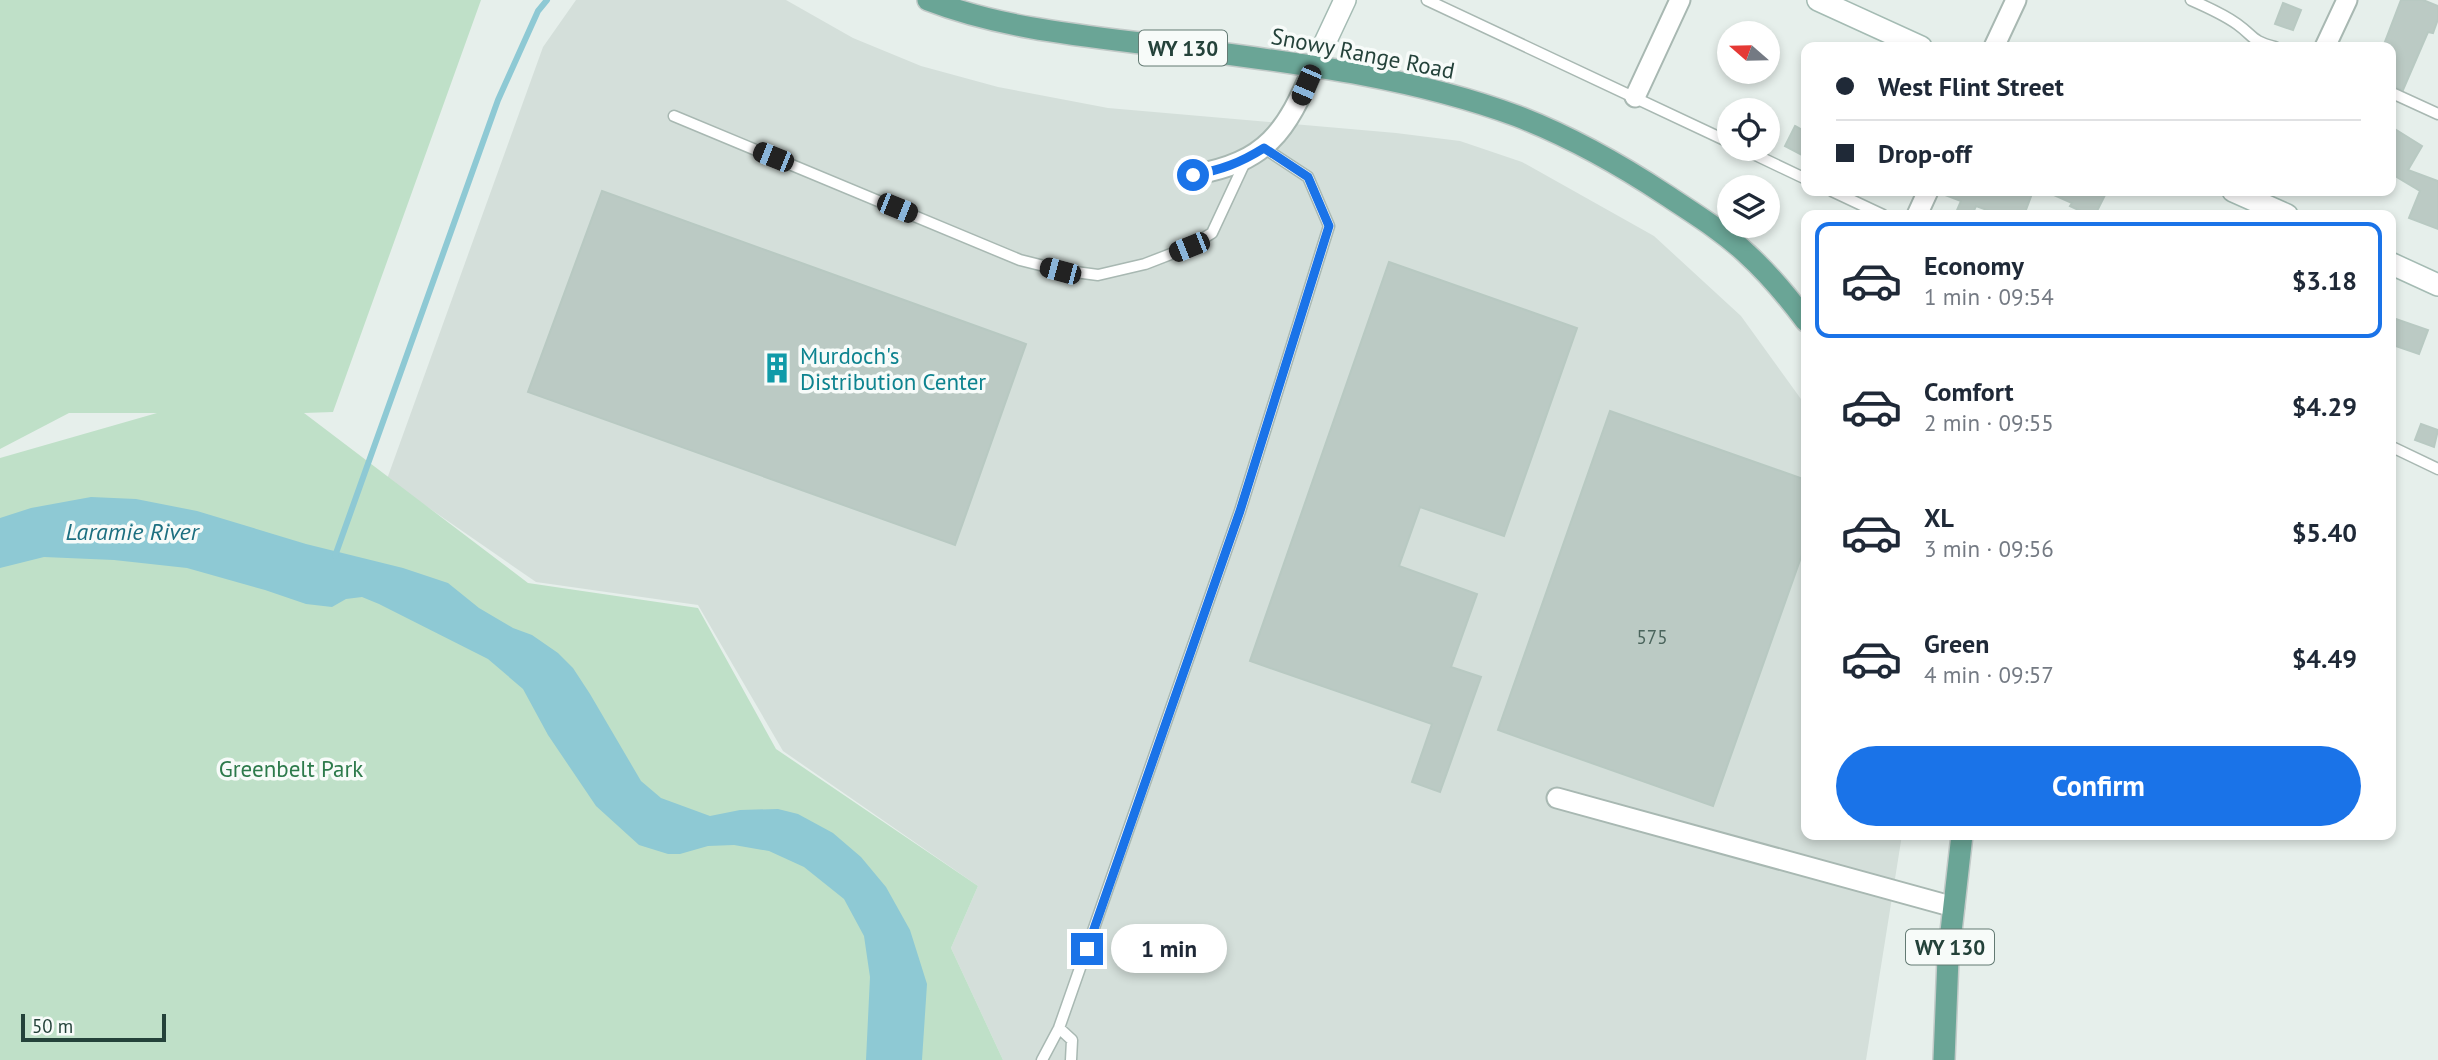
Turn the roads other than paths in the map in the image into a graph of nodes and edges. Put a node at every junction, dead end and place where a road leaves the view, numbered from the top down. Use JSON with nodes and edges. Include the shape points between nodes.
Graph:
{"nodes":[{"id":1,"x":928,"y":0,"type":"edge"},
{"id":2,"x":1345,"y":0,"type":"edge"},
{"id":3,"x":1427,"y":0,"type":"edge"},
{"id":4,"x":1680,"y":0,"type":"edge"},
{"id":5,"x":1818,"y":0,"type":"edge"},
{"id":6,"x":2016,"y":0,"type":"edge"},
{"id":7,"x":2191,"y":0,"type":"edge"},
{"id":8,"x":2347,"y":0,"type":"edge"},
{"id":9,"x":1910,"y":42,"type":"edge"},
{"id":10,"x":1996,"y":42,"type":"edge"},
{"id":11,"x":2257,"y":42,"type":"edge"},
{"id":12,"x":2327,"y":42,"type":"edge"},
{"id":13,"x":1314,"y":66,"type":"junction"},
{"id":14,"x":2396,"y":95,"type":"edge"},
{"id":15,"x":1635,"y":97,"type":"junction"},
{"id":16,"x":2438,"y":114,"type":"edge"},
{"id":17,"x":674,"y":116,"type":"dead end"},
{"id":18,"x":1717,"y":136,"type":"edge"},
{"id":19,"x":1264,"y":148,"type":"junction"},
{"id":20,"x":1246,"y":159,"type":"junction"},
{"id":21,"x":1769,"y":161,"type":"edge"},
{"id":22,"x":1193,"y":175,"type":"dead end"},
{"id":23,"x":1801,"y":176,"type":"edge"},
{"id":24,"x":1843,"y":196,"type":"edge"},
{"id":25,"x":2254,"y":202,"type":"edge"},
{"id":26,"x":1872,"y":210,"type":"edge"},
{"id":27,"x":2274,"y":210,"type":"edge"},
{"id":28,"x":2396,"y":266,"type":"edge"},
{"id":29,"x":2438,"y":285,"type":"edge"},
{"id":30,"x":1801,"y":314,"type":"edge"},
{"id":31,"x":2396,"y":449,"type":"edge"},
{"id":32,"x":2438,"y":469,"type":"edge"},
{"id":33,"x":1557,"y":798,"type":"dead end"},
{"id":34,"x":1961,"y":840,"type":"edge"},
{"id":35,"x":1954,"y":907,"type":"junction"},
{"id":36,"x":1059,"y":1028,"type":"junction"},
{"id":37,"x":1042,"y":1060,"type":"edge"},
{"id":38,"x":1071,"y":1060,"type":"edge"},
{"id":39,"x":1944,"y":1060,"type":"edge"}],
"edges":[{"from":1,"to":13,"type":"main road","name":"Snowy Range Road","number":"WY 130","via":[[1001,22]]},
{"from":2,"to":13,"type":"street"},
{"from":3,"to":15,"type":"lane"},
{"from":4,"to":15,"type":"street"},
{"from":5,"to":9,"type":"street"},
{"from":6,"to":10,"type":"street"},
{"from":7,"to":11,"type":"lane","via":[[2240,25]]},
{"from":8,"to":12,"type":"street"},
{"from":13,"to":19,"type":"street","via":[[1298,104]]},
{"from":13,"to":30,"type":"main road","name":"Snowy Range Road","number":"WY 130","via":[[1397,81],[1481,104],[1593,151],[1644,180],[1746,253]]},
{"from":14,"to":16,"type":"lane"},
{"from":15,"to":18,"type":"lane"},
{"from":17,"to":20,"type":"lane","via":[[1020,260],[1098,275],[1145,264],[1212,233]]},
{"from":19,"to":20,"type":"street"},
{"from":19,"to":36,"type":"lane","via":[[1308,177],[1329,226],[1240,511]]},
{"from":20,"to":22,"type":"street"},
{"from":21,"to":23,"type":"lane"},
{"from":24,"to":26,"type":"lane"},
{"from":25,"to":27,"type":"street"},
{"from":28,"to":29,"type":"street"},
{"from":31,"to":32,"type":"lane"},
{"from":33,"to":35,"type":"street"},
{"from":34,"to":35,"type":"main road","number":"WY 130"},
{"from":35,"to":39,"type":"main road","number":"WY 130"},
{"from":36,"to":37,"type":"lane"},
{"from":36,"to":38,"type":"lane","via":[[1072,1040]]}]}
